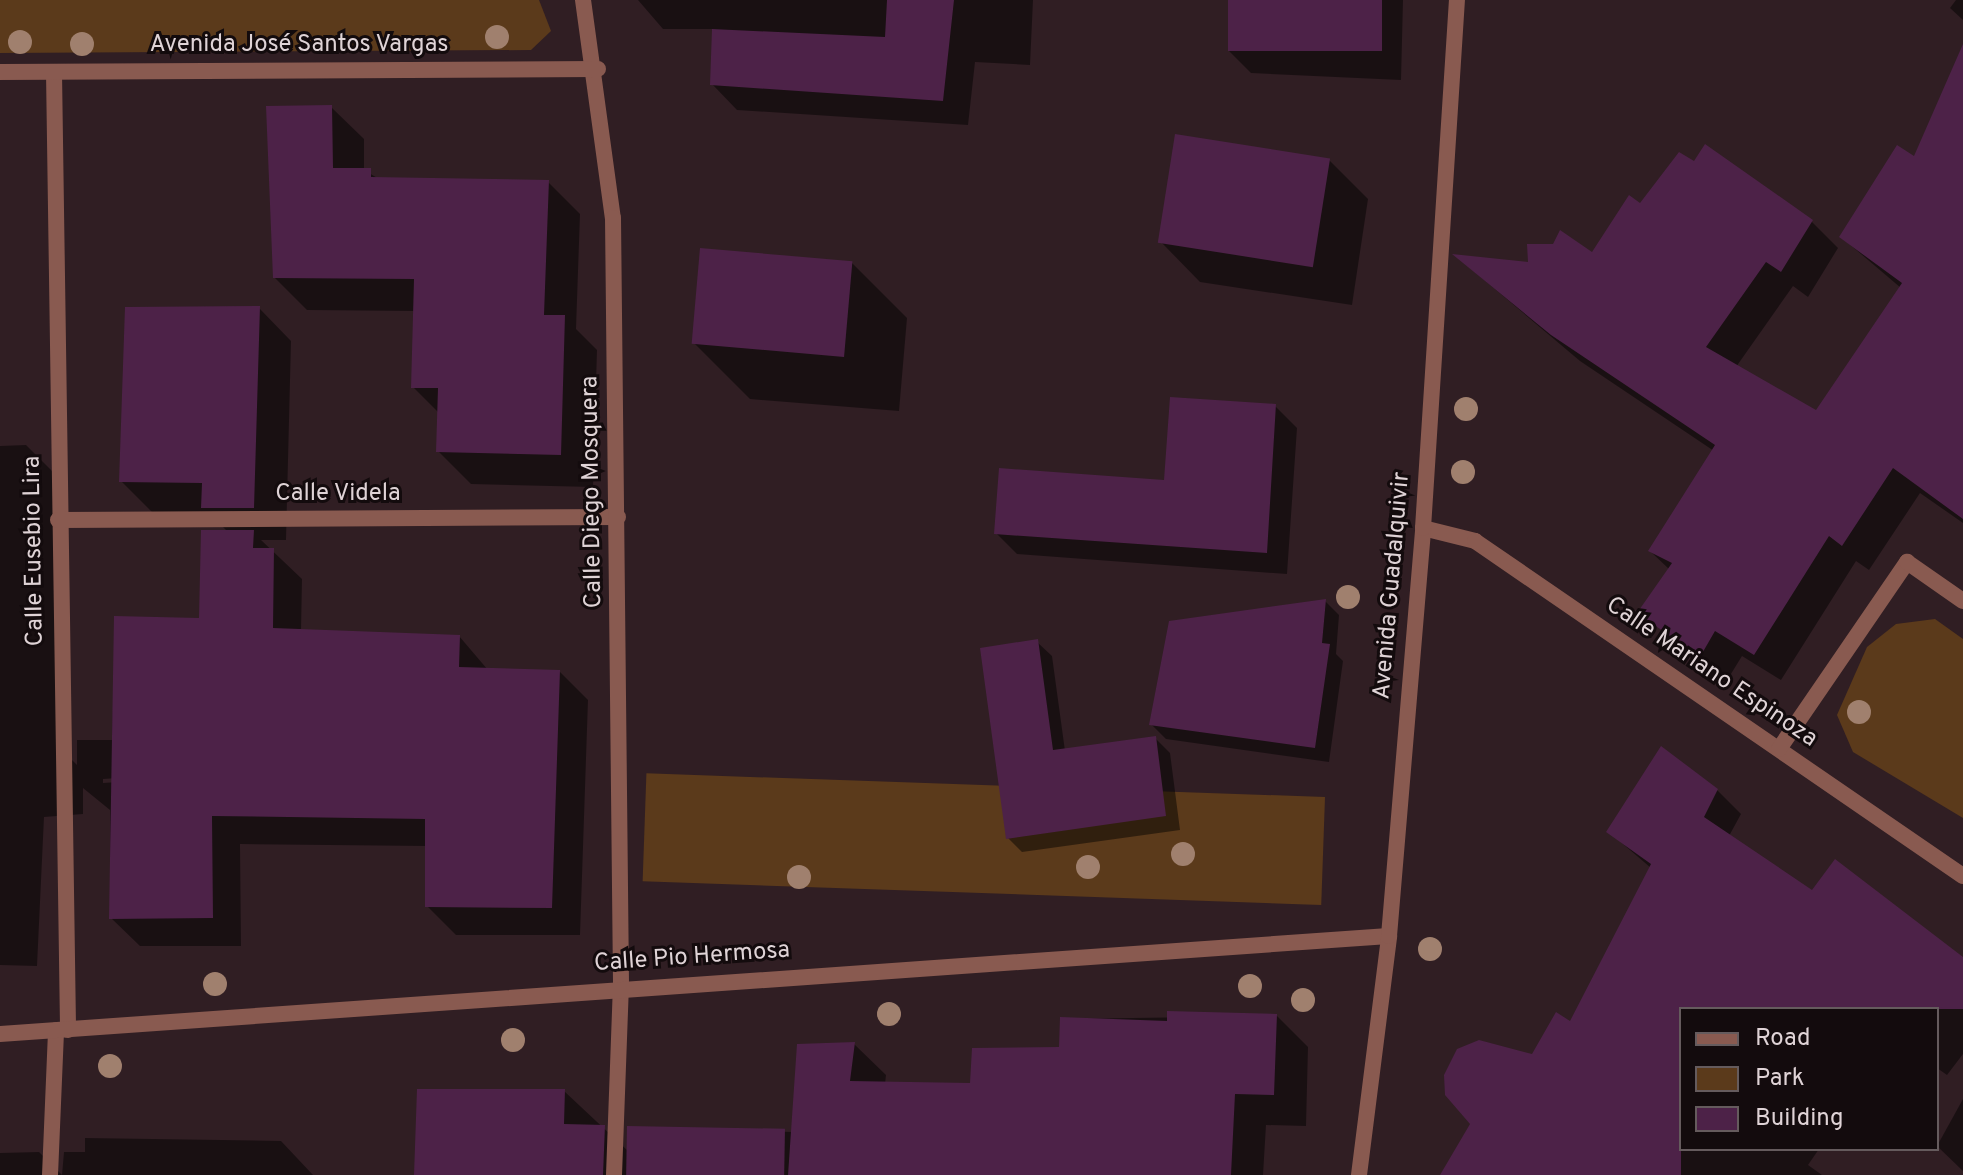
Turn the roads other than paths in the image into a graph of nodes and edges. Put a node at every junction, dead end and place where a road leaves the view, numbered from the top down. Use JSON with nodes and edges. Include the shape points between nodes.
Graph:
{"nodes":[{"id":1,"x":583,"y":0,"type":"edge"},
{"id":2,"x":1457,"y":0,"type":"edge"},
{"id":3,"x":598,"y":69,"type":"junction"},
{"id":4,"x":0,"y":72,"type":"edge"},
{"id":5,"x":54,"y":72,"type":"junction"},
{"id":6,"x":618,"y":517,"type":"junction"},
{"id":7,"x":58,"y":520,"type":"junction"},
{"id":8,"x":1423,"y":528,"type":"junction"},
{"id":9,"x":1963,"y":601,"type":"edge"},
{"id":10,"x":1779,"y":749,"type":"junction"},
{"id":11,"x":1963,"y":876,"type":"edge"},
{"id":12,"x":1389,"y":936,"type":"junction"},
{"id":13,"x":621,"y":987,"type":"junction"},
{"id":14,"x":62,"y":1030,"type":"junction"},
{"id":15,"x":0,"y":1034,"type":"edge"},
{"id":16,"x":50,"y":1175,"type":"edge"},
{"id":17,"x":614,"y":1175,"type":"edge"},
{"id":18,"x":1359,"y":1175,"type":"edge"}],
"edges":[{"from":1,"to":3,"type":"street","name":"Calle Diego Mosquera"},
{"from":2,"to":8,"type":"street","name":"Avenida Guadalquivir"},
{"from":3,"to":5,"type":"street","name":"Avenida José Santos Vargas"},
{"from":3,"to":6,"type":"street","name":"Calle Diego Mosquera","via":[[613,218]]},
{"from":4,"to":5,"type":"street","name":"Avenida José Santos Vargas"},
{"from":5,"to":7,"type":"street","name":"Calle Eusebio Lira"},
{"from":6,"to":7,"type":"street","name":"Calle Videla"},
{"from":6,"to":13,"type":"street","name":"Calle Diego Mosquera"},
{"from":7,"to":14,"type":"street","name":"Calle Eusebio Lira"},
{"from":8,"to":10,"type":"street","name":"Calle Mariano Espinoza","via":[[1475,541]]},
{"from":8,"to":12,"type":"street","name":"Avenida Guadalquivir"},
{"from":9,"to":10,"type":"street","via":[[1907,562]]},
{"from":10,"to":11,"type":"street","name":"Calle Mariano Espinoza"},
{"from":12,"to":13,"type":"street","name":"Calle Pio Hermosa"},
{"from":12,"to":18,"type":"street","name":"Avenida Guadalquivir"},
{"from":13,"to":14,"type":"street","name":"Calle Pio Hermosa"},
{"from":13,"to":17,"type":"street","name":"Calle Diego Mosquera"},
{"from":14,"to":15,"type":"street","name":"Calle Pio Hermosa"},
{"from":14,"to":16,"type":"street","name":"Calle Eusebio Lira"}]}
